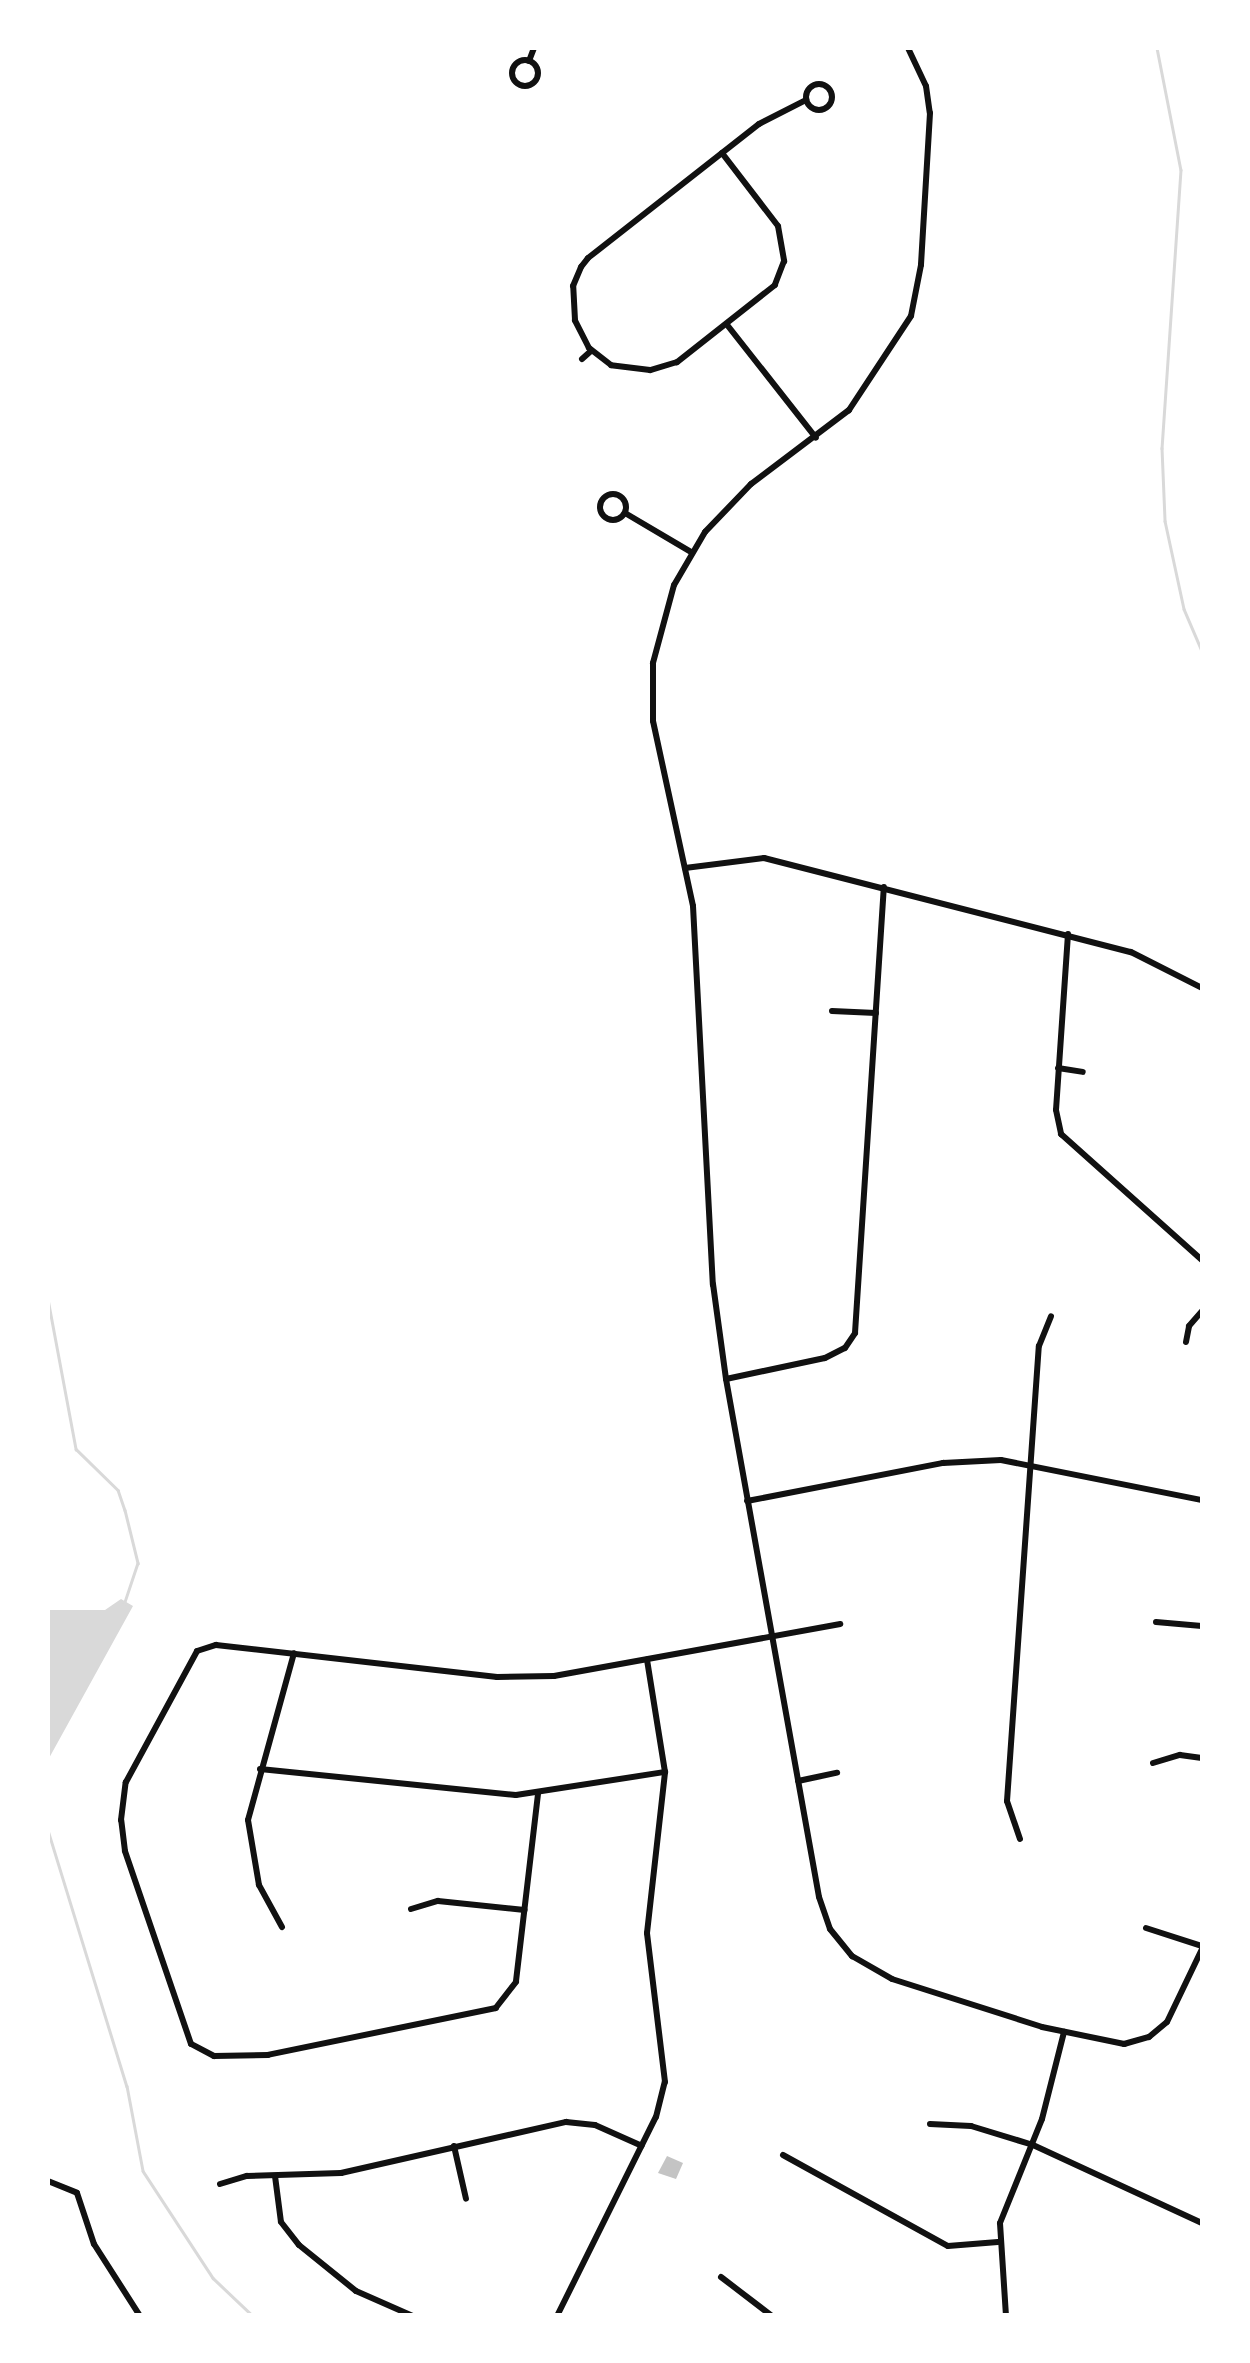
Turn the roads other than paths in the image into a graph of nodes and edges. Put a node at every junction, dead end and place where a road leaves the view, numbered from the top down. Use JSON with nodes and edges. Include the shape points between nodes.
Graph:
{"nodes":[{"id":1,"x":534,"y":48,"type":"edge"},
{"id":2,"x":908,"y":48,"type":"edge"},
{"id":3,"x":530,"y":61,"type":"junction"},
{"id":4,"x":806,"y":100,"type":"junction"},
{"id":5,"x":722,"y":153,"type":"junction"},
{"id":6,"x":728,"y":326,"type":"junction"},
{"id":7,"x":592,"y":351,"type":"junction"},
{"id":8,"x":582,"y":358,"type":"dead end"},
{"id":9,"x":816,"y":438,"type":"junction"},
{"id":10,"x":625,"y":513,"type":"junction"},
{"id":11,"x":691,"y":552,"type":"junction"},
{"id":12,"x":685,"y":868,"type":"junction"},
{"id":13,"x":884,"y":887,"type":"junction"},
{"id":14,"x":1068,"y":934,"type":"junction"},
{"id":15,"x":1202,"y":988,"type":"edge"},
{"id":16,"x":832,"y":1011,"type":"dead end"},
{"id":17,"x":876,"y":1014,"type":"junction"},
{"id":18,"x":1058,"y":1068,"type":"junction"},
{"id":19,"x":1083,"y":1072,"type":"dead end"},
{"id":20,"x":1202,"y":1260,"type":"edge"},
{"id":21,"x":1202,"y":1311,"type":"edge"},
{"id":22,"x":1050,"y":1316,"type":"dead end"},
{"id":23,"x":1186,"y":1342,"type":"dead end"},
{"id":24,"x":726,"y":1379,"type":"junction"},
{"id":25,"x":1030,"y":1465,"type":"junction"},
{"id":26,"x":1202,"y":1500,"type":"edge"},
{"id":27,"x":747,"y":1501,"type":"junction"},
{"id":28,"x":1156,"y":1622,"type":"dead end"},
{"id":29,"x":840,"y":1624,"type":"dead end"},
{"id":30,"x":1202,"y":1626,"type":"edge"},
{"id":31,"x":772,"y":1636,"type":"junction"},
{"id":32,"x":294,"y":1653,"type":"junction"},
{"id":33,"x":647,"y":1659,"type":"junction"},
{"id":34,"x":1202,"y":1758,"type":"edge"},
{"id":35,"x":1152,"y":1763,"type":"dead end"},
{"id":36,"x":260,"y":1768,"type":"junction"},
{"id":37,"x":665,"y":1772,"type":"junction"},
{"id":38,"x":837,"y":1773,"type":"dead end"},
{"id":39,"x":798,"y":1780,"type":"junction"},
{"id":40,"x":538,"y":1794,"type":"junction"},
{"id":41,"x":1020,"y":1839,"type":"dead end"},
{"id":42,"x":411,"y":1909,"type":"dead end"},
{"id":43,"x":525,"y":1910,"type":"junction"},
{"id":44,"x":282,"y":1928,"type":"dead end"},
{"id":45,"x":1146,"y":1928,"type":"dead end"},
{"id":46,"x":1202,"y":1947,"type":"edge"},
{"id":47,"x":1064,"y":2032,"type":"junction"},
{"id":48,"x":930,"y":2124,"type":"dead end"},
{"id":49,"x":454,"y":2146,"type":"junction"},
{"id":50,"x":642,"y":2146,"type":"junction"},
{"id":51,"x":1033,"y":2146,"type":"junction"},
{"id":52,"x":783,"y":2154,"type":"dead end"},
{"id":53,"x":275,"y":2176,"type":"junction"},
{"id":54,"x":48,"y":2181,"type":"edge"},
{"id":55,"x":220,"y":2184,"type":"dead end"},
{"id":56,"x":466,"y":2199,"type":"dead end"},
{"id":57,"x":1202,"y":2223,"type":"edge"},
{"id":58,"x":998,"y":2242,"type":"junction"},
{"id":59,"x":721,"y":2278,"type":"dead end"},
{"id":60,"x":140,"y":2316,"type":"edge"},
{"id":61,"x":413,"y":2316,"type":"edge"},
{"id":62,"x":557,"y":2316,"type":"edge"},
{"id":63,"x":772,"y":2316,"type":"edge"},
{"id":64,"x":1006,"y":2316,"type":"edge"}],
"edges":[{"from":1,"to":3,"type":"street"},
{"from":2,"to":9,"type":"street","via":[[922,72],[930,114],[916,302],[866,392]]},
{"from":3,"to":3,"type":"street","via":[[514,66],[520,85],[536,78]]},
{"from":4,"to":4,"type":"street","via":[[823,110],[832,93],[816,84]]},
{"from":4,"to":5,"type":"street"},
{"from":5,"to":6,"type":"street","via":[[772,214],[785,249],[775,285]]},
{"from":5,"to":7,"type":"street","via":[[581,267],[572,309]]},
{"from":6,"to":7,"type":"street","via":[[684,358],[650,370],[622,369]]},
{"from":6,"to":9,"type":"street"},
{"from":7,"to":8,"type":"street"},
{"from":9,"to":11,"type":"street","via":[[736,496]]},
{"from":10,"to":10,"type":"street","via":[[618,495],[602,500],[606,518]]},
{"from":10,"to":11,"type":"street"},
{"from":11,"to":12,"type":"street","via":[[665,610],[652,690]]},
{"from":12,"to":13,"type":"street","via":[[754,856]]},
{"from":12,"to":24,"type":"street","via":[[695,926],[712,1284]]},
{"from":13,"to":14,"type":"street"},
{"from":13,"to":17,"type":"street"},
{"from":14,"to":15,"type":"street","via":[[1153,960]]},
{"from":14,"to":18,"type":"street"},
{"from":16,"to":17,"type":"street"},
{"from":17,"to":24,"type":"street","via":[[856,1333],[845,1348],[824,1358]]},
{"from":18,"to":19,"type":"street"},
{"from":18,"to":20,"type":"street","via":[[1056,1110],[1068,1144]]},
{"from":21,"to":23,"type":"street"},
{"from":22,"to":25,"type":"street","via":[[1039,1346]]},
{"from":24,"to":27,"type":"street"},
{"from":25,"to":26,"type":"street"},
{"from":25,"to":27,"type":"street","via":[[943,1463]]},
{"from":25,"to":41,"type":"street","via":[[1008,1802]]},
{"from":27,"to":31,"type":"street"},
{"from":28,"to":30,"type":"street"},
{"from":29,"to":31,"type":"street"},
{"from":31,"to":33,"type":"street"},
{"from":31,"to":39,"type":"street"},
{"from":32,"to":33,"type":"street","via":[[497,1677],[554,1676]]},
{"from":32,"to":36,"type":"street","via":[[282,1714]]},
{"from":32,"to":43,"type":"street","via":[[216,1645],[196,1651],[126,1782],[126,1852],[192,2044],[214,2056],[268,2055],[489,2011],[514,1987]]},
{"from":33,"to":37,"type":"street"},
{"from":34,"to":35,"type":"street","via":[[1180,1755]]},
{"from":36,"to":40,"type":"street"},
{"from":36,"to":44,"type":"street","via":[[250,1802],[250,1847],[259,1886]]},
{"from":37,"to":40,"type":"street"},
{"from":37,"to":50,"type":"street","via":[[648,1934],[665,2082]]},
{"from":38,"to":39,"type":"street"},
{"from":39,"to":47,"type":"street","via":[[824,1914],[852,1956],[892,1980]]},
{"from":40,"to":43,"type":"street"},
{"from":42,"to":43,"type":"street","via":[[438,1900]]},
{"from":45,"to":46,"type":"street"},
{"from":46,"to":47,"type":"street","via":[[1174,2011],[1149,2037],[1124,2044]]},
{"from":47,"to":51,"type":"street"},
{"from":48,"to":51,"type":"street","via":[[970,2126]]},
{"from":49,"to":50,"type":"street","via":[[566,2122],[595,2125]]},
{"from":49,"to":53,"type":"street","via":[[341,2172]]},
{"from":49,"to":56,"type":"street"},
{"from":50,"to":62,"type":"street"},
{"from":51,"to":57,"type":"street"},
{"from":51,"to":58,"type":"street","via":[[1003,2212]]},
{"from":52,"to":58,"type":"street","via":[[948,2246]]},
{"from":53,"to":55,"type":"street"},
{"from":53,"to":61,"type":"street","via":[[281,2222],[299,2245],[356,2291]]},
{"from":54,"to":60,"type":"street","via":[[77,2192],[94,2244]]},
{"from":58,"to":64,"type":"street"},
{"from":59,"to":63,"type":"street"}]}
